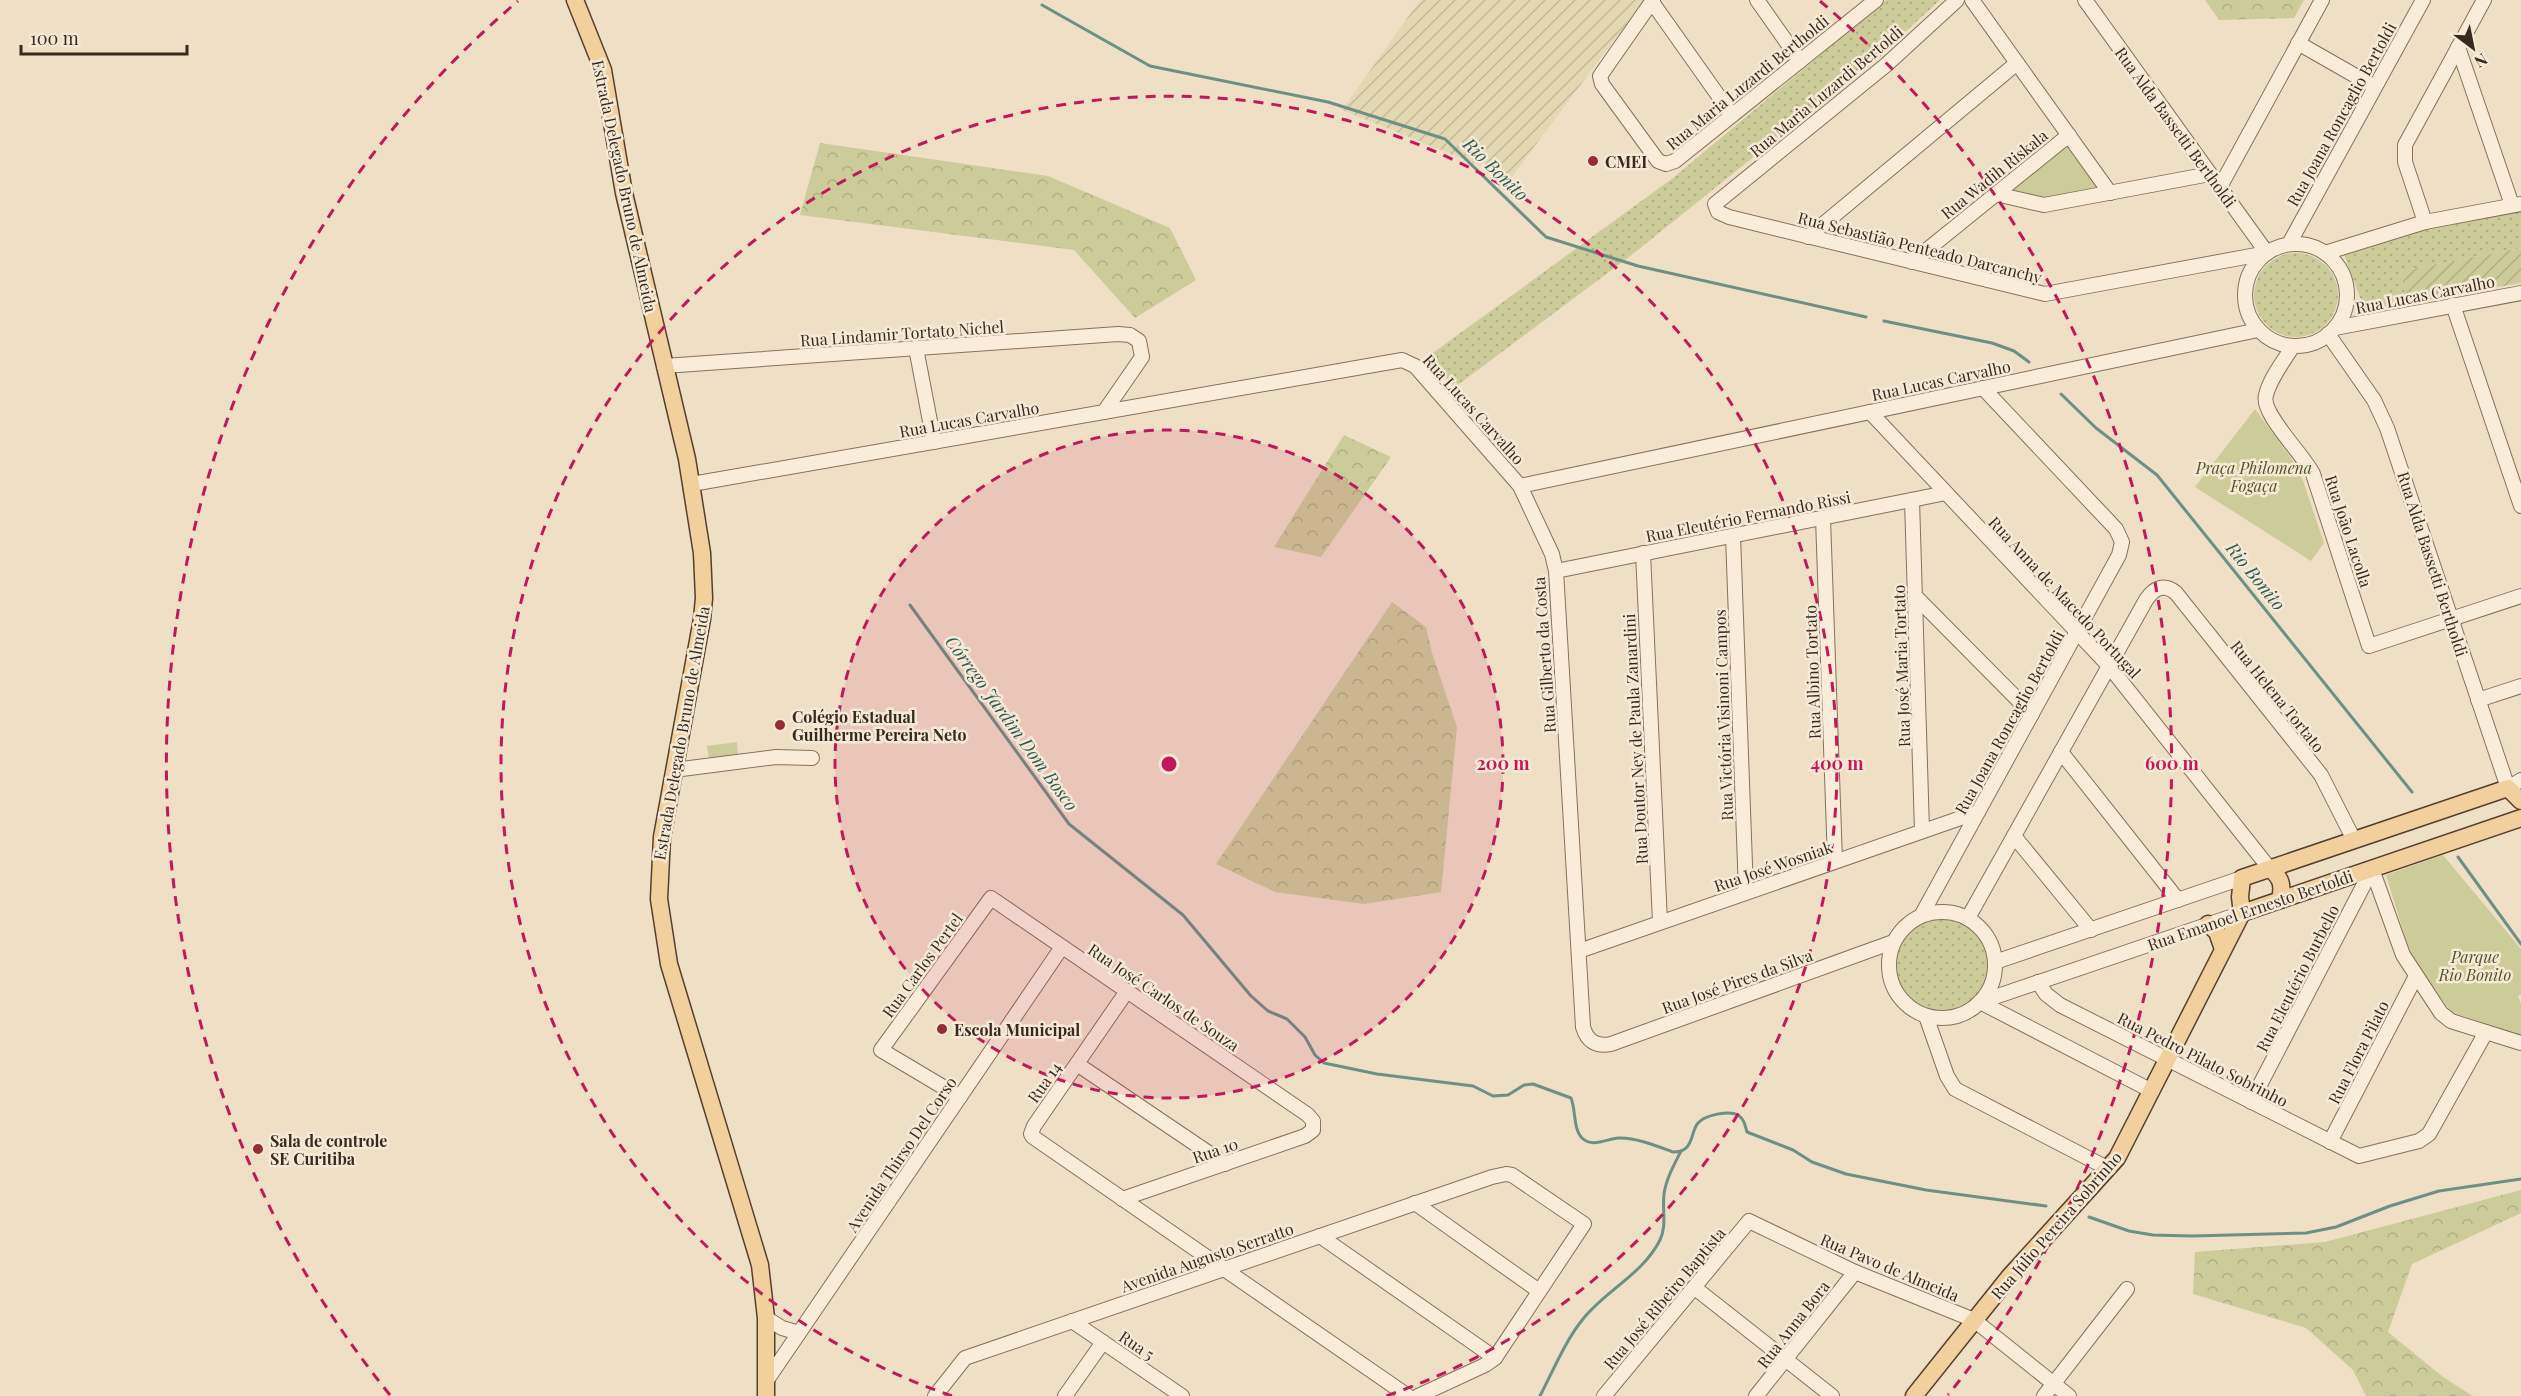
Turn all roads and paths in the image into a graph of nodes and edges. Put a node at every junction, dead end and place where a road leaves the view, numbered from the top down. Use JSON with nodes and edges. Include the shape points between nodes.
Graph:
{"nodes":[{"id":1,"x":575,"y":0,"type":"edge"},
{"id":2,"x":1757,"y":0,"type":"edge"},
{"id":3,"x":1957,"y":0,"type":"edge"},
{"id":4,"x":1972,"y":0,"type":"edge"},
{"id":5,"x":2085,"y":0,"type":"edge"},
{"id":6,"x":2322,"y":0,"type":"edge"},
{"id":7,"x":2423,"y":0,"type":"edge"},
{"id":8,"x":2484,"y":0,"type":"edge"},
{"id":9,"x":1652,"y":1,"type":"edge"},
{"id":10,"x":1870,"y":2,"type":"edge"},
{"id":11,"x":2298,"y":43,"type":"junction"},
{"id":12,"x":2458,"y":47,"type":"junction"},
{"id":13,"x":1800,"y":61,"type":"junction"},
{"id":14,"x":2017,"y":63,"type":"junction"},
{"id":15,"x":2375,"y":87,"type":"junction"},
{"id":16,"x":1732,"y":116,"type":"junction"},
{"id":17,"x":2068,"y":135,"type":"junction"},
{"id":18,"x":2210,"y":174,"type":"junction"},
{"id":19,"x":2220,"y":187,"type":"junction"},
{"id":20,"x":2110,"y":193,"type":"junction"},
{"id":21,"x":1996,"y":194,"type":"junction"},
{"id":22,"x":1715,"y":204,"type":"joint"},
{"id":23,"x":2517,"y":205,"type":"edge"},
{"id":24,"x":2426,"y":222,"type":"junction"},
{"id":25,"x":1808,"y":237,"type":"junction"},
{"id":26,"x":2289,"y":244,"type":"junction"},
{"id":27,"x":2267,"y":253,"type":"junction"},
{"id":28,"x":2325,"y":253,"type":"junction"},
{"id":29,"x":1912,"y":262,"type":"junction"},
{"id":30,"x":2521,"y":293,"type":"edge"},
{"id":31,"x":2453,"y":305,"type":"junction"},
{"id":32,"x":2259,"y":330,"type":"junction"},
{"id":33,"x":2331,"y":331,"type":"junction"},
{"id":34,"x":2293,"y":346,"type":"junction"},
{"id":35,"x":916,"y":348,"type":"junction"},
{"id":36,"x":664,"y":366,"type":"junction"},
{"id":37,"x":1983,"y":388,"type":"junction"},
{"id":38,"x":1104,"y":412,"type":"junction"},
{"id":39,"x":1870,"y":412,"type":"junction"},
{"id":40,"x":934,"y":442,"type":"junction"},
{"id":41,"x":692,"y":484,"type":"junction"},
{"id":42,"x":1520,"y":486,"type":"junction"},
{"id":43,"x":1946,"y":493,"type":"junction"},
{"id":44,"x":1912,"y":500,"type":"junction"},
{"id":45,"x":2521,"y":506,"type":"edge"},
{"id":46,"x":1823,"y":518,"type":"junction"},
{"id":47,"x":1733,"y":536,"type":"junction"},
{"id":48,"x":1644,"y":553,"type":"junction"},
{"id":49,"x":1556,"y":571,"type":"junction"},
{"id":50,"x":1915,"y":596,"type":"junction"},
{"id":51,"x":2521,"y":596,"type":"edge"},
{"id":52,"x":2451,"y":619,"type":"junction"},
{"id":53,"x":2078,"y":631,"type":"junction"},
{"id":54,"x":2109,"y":666,"type":"junction"},
{"id":55,"x":2521,"y":686,"type":"edge"},
{"id":56,"x":2478,"y":700,"type":"junction"},
{"id":57,"x":2032,"y":714,"type":"junction"},
{"id":58,"x":2061,"y":752,"type":"junction"},
{"id":59,"x":812,"y":758,"type":"dead end"},
{"id":60,"x":674,"y":770,"type":"junction"},
{"id":61,"x":2514,"y":784,"type":"edge"},
{"id":62,"x":2521,"y":801,"type":"edge"},
{"id":63,"x":1978,"y":812,"type":"junction"},
{"id":64,"x":2521,"y":818,"type":"edge"},
{"id":65,"x":1922,"y":831,"type":"junction"},
{"id":66,"x":2014,"y":836,"type":"junction"},
{"id":67,"x":2354,"y":840,"type":"junction"},
{"id":68,"x":1835,"y":861,"type":"junction"},
{"id":69,"x":2270,"y":869,"type":"junction"},
{"id":70,"x":2372,"y":869,"type":"junction"},
{"id":71,"x":2242,"y":878,"type":"junction"},
{"id":72,"x":1746,"y":892,"type":"junction"},
{"id":73,"x":991,"y":898,"type":"joint"},
{"id":74,"x":2178,"y":900,"type":"junction"},
{"id":75,"x":2280,"y":900,"type":"junction"},
{"id":76,"x":2242,"y":913,"type":"junction"},
{"id":77,"x":1921,"y":916,"type":"junction"},
{"id":78,"x":1968,"y":918,"type":"junction"},
{"id":79,"x":1660,"y":922,"type":"junction"},
{"id":80,"x":2208,"y":924,"type":"junction"},
{"id":81,"x":2091,"y":930,"type":"junction"},
{"id":82,"x":1893,"y":942,"type":"junction"},
{"id":83,"x":1062,"y":947,"type":"junction"},
{"id":84,"x":2223,"y":949,"type":"junction"},
{"id":85,"x":1579,"y":951,"type":"junction"},
{"id":86,"x":1995,"y":962,"type":"junction"},
{"id":87,"x":2416,"y":976,"type":"junction"},
{"id":88,"x":2038,"y":982,"type":"junction"},
{"id":89,"x":1127,"y":992,"type":"junction"},
{"id":90,"x":1980,"y":1002,"type":"junction"},
{"id":91,"x":1926,"y":1016,"type":"junction"},
{"id":92,"x":2486,"y":1032,"type":"junction"},
{"id":93,"x":1592,"y":1042,"type":"joint"},
{"id":94,"x":2521,"y":1043,"type":"edge"},
{"id":95,"x":2168,"y":1060,"type":"junction"},
{"id":96,"x":1077,"y":1064,"type":"junction"},
{"id":97,"x":2152,"y":1091,"type":"junction"},
{"id":98,"x":960,"y":1097,"type":"junction"},
{"id":99,"x":2251,"y":1102,"type":"junction"},
{"id":100,"x":1314,"y":1126,"type":"joint"},
{"id":101,"x":2330,"y":1142,"type":"junction"},
{"id":102,"x":1225,"y":1164,"type":"junction"},
{"id":103,"x":2109,"y":1169,"type":"junction"},
{"id":104,"x":1122,"y":1199,"type":"junction"},
{"id":105,"x":1415,"y":1203,"type":"junction"},
{"id":106,"x":1749,"y":1221,"type":"joint"},
{"id":107,"x":1320,"y":1236,"type":"junction"},
{"id":108,"x":1225,"y":1269,"type":"junction"},
{"id":109,"x":1855,"y":1272,"type":"junction"},
{"id":110,"x":1695,"y":1288,"type":"junction"},
{"id":111,"x":2127,"y":1289,"type":"dead end"},
{"id":112,"x":1539,"y":1291,"type":"junction"},
{"id":113,"x":766,"y":1318,"type":"junction"},
{"id":114,"x":1974,"y":1320,"type":"junction"},
{"id":115,"x":1072,"y":1321,"type":"junction"},
{"id":116,"x":799,"y":1333,"type":"junction"},
{"id":117,"x":1103,"y":1342,"type":"junction"},
{"id":118,"x":1495,"y":1358,"type":"junction"},
{"id":119,"x":1785,"y":1360,"type":"junction"},
{"id":120,"x":2054,"y":1383,"type":"junction"},
{"id":121,"x":767,"y":1388,"type":"edge"},
{"id":122,"x":1173,"y":1393,"type":"edge"},
{"id":123,"x":935,"y":1396,"type":"edge"},
{"id":124,"x":1065,"y":1396,"type":"edge"},
{"id":125,"x":1408,"y":1396,"type":"edge"},
{"id":126,"x":1418,"y":1396,"type":"edge"},
{"id":127,"x":1604,"y":1396,"type":"edge"},
{"id":128,"x":1756,"y":1396,"type":"edge"},
{"id":129,"x":1832,"y":1396,"type":"edge"},
{"id":130,"x":1914,"y":1396,"type":"edge"},
{"id":131,"x":2044,"y":1396,"type":"edge"},
{"id":132,"x":2069,"y":1396,"type":"edge"}],
"edges":[{"from":1,"to":36,"type":"main road","name":"Estrada Delegado Bruno de Almeida","via":[[603,70],[624,193]]},
{"from":2,"to":13,"type":"street"},
{"from":3,"to":22,"type":"street","name":"Rua Maria Luzardi Bertoldi","via":[[1886,65]]},
{"from":4,"to":14,"type":"street"},
{"from":5,"to":18,"type":"street","name":"Rua Alda Bassetti Bertholdi"},
{"from":6,"to":11,"type":"street"},
{"from":7,"to":15,"type":"street","name":"Rua Joana Roncaglio Bertoldi"},
{"from":8,"to":12,"type":"street"},
{"from":9,"to":16,"type":"street"},
{"from":9,"to":16,"type":"street","name":"Rua Maria Luzardi Bertholdi","via":[[1600,76],[1602,84],[1658,161],[1666,164]]},
{"from":10,"to":13,"type":"street","name":"Rua Maria Luzardi Bertholdi"},
{"from":11,"to":15,"type":"street"},
{"from":11,"to":19,"type":"street"},
{"from":12,"to":23,"type":"street"},
{"from":12,"to":24,"type":"street","via":[[2404,151]]},
{"from":13,"to":16,"type":"street","name":"Rua Maria Luzardi Bertholdi"},
{"from":14,"to":17,"type":"street"},
{"from":14,"to":25,"type":"street"},
{"from":15,"to":26,"type":"street","name":"Rua Joana Roncaglio Bertoldi"},
{"from":17,"to":20,"type":"street"},
{"from":17,"to":21,"type":"street","name":"Rua Wadih Riskala"},
{"from":18,"to":19,"type":"street","name":"Rua Alda Bassetti Bertholdi"},
{"from":18,"to":20,"type":"street"},
{"from":19,"to":27,"type":"street","name":"Rua Alda Bassetti Bertholdi"},
{"from":20,"to":21,"type":"street","via":[[2044,205]]},
{"from":21,"to":29,"type":"street","name":"Rua Wadih Riskala"},
{"from":22,"to":25,"type":"street","name":"Rua Sebastião Penteado Darcanchy","via":[[1724,216]]},
{"from":23,"to":24,"type":"street"},
{"from":24,"to":28,"type":"street"},
{"from":25,"to":29,"type":"street","name":"Rua Sebastião Penteado Darcanchy"},
{"from":26,"to":27,"type":"street"},
{"from":26,"to":28,"type":"street","via":[[2313,246]]},
{"from":27,"to":29,"type":"street","name":"Rua Sebastião Penteado Darcanchy","via":[[2045,294]]},
{"from":27,"to":32,"type":"street","via":[[2250,273],[2245,298],[2249,315]]},
{"from":28,"to":33,"type":"street","via":[[2336,262],[2346,288],[2342,316]]},
{"from":30,"to":31,"type":"street","name":"Rua Lucas Carvalho"},
{"from":31,"to":33,"type":"street","name":"Rua Lucas Carvalho"},
{"from":31,"to":45,"type":"street"},
{"from":32,"to":34,"type":"street","via":[[2268,338]]},
{"from":32,"to":37,"type":"street","name":"Rua Lucas Carvalho"},
{"from":33,"to":34,"type":"street","via":[[2317,341]]},
{"from":33,"to":52,"type":"street","name":"Rua Alda Bassetti Bertholdi","via":[[2387,428]]},
{"from":34,"to":52,"type":"street","name":"Rua João Lacolla","via":[[2268,389],[2265,402],[2313,474],[2369,646]]},
{"from":35,"to":36,"type":"street","name":"Rua Lindamir Tortato Nichel"},
{"from":35,"to":38,"type":"street","name":"Rua Lindamir Tortato Nichel","via":[[1130,335],[1139,341],[1139,363]]},
{"from":35,"to":40,"type":"street"},
{"from":36,"to":41,"type":"main road","name":"Estrada Delegado Bruno de Almeida"},
{"from":37,"to":39,"type":"street","name":"Rua Lucas Carvalho"},
{"from":37,"to":53,"type":"street","name":"Rua Joana Roncaglio Bertoldi","via":[[2116,529],[2122,542],[2119,555]]},
{"from":38,"to":40,"type":"street","name":"Rua Lucas Carvalho"},
{"from":38,"to":42,"type":"street","name":"Rua Lucas Carvalho","via":[[1402,360],[1415,366]]},
{"from":39,"to":42,"type":"street","name":"Rua Lucas Carvalho"},
{"from":39,"to":43,"type":"street","name":"Rua Anna de Macedo Portugal"},
{"from":40,"to":41,"type":"street","name":"Rua Lucas Carvalho"},
{"from":41,"to":60,"type":"main road","name":"Estrada Delegado Bruno de Almeida","via":[[704,598]]},
{"from":42,"to":49,"type":"street","name":"Rua Gilberto da Costa"},
{"from":43,"to":44,"type":"street","name":"Rua Eleutério Fernando Rissi"},
{"from":43,"to":53,"type":"street","name":"Rua Anna de Macedo Portugal"},
{"from":44,"to":46,"type":"street","name":"Rua Eleutério Fernando Rissi"},
{"from":44,"to":50,"type":"street","name":"Rua José Maria Tortato"},
{"from":46,"to":47,"type":"street","name":"Rua Eleutério Fernando Rissi"},
{"from":46,"to":68,"type":"street","name":"Rua Albino Tortato"},
{"from":47,"to":48,"type":"street","name":"Rua Eleutério Fernando Rissi"},
{"from":47,"to":72,"type":"street","name":"Rua Victória Visinoni Campos"},
{"from":48,"to":49,"type":"street","name":"Rua Eleutério Fernando Rissi"},
{"from":48,"to":79,"type":"street","name":"Rua Doutor Ney de Paula Zanardini"},
{"from":49,"to":85,"type":"street","name":"Rua Gilberto da Costa"},
{"from":50,"to":57,"type":"street"},
{"from":50,"to":65,"type":"street","name":"Rua José Maria Tortato"},
{"from":51,"to":52,"type":"street"},
{"from":52,"to":56,"type":"street","name":"Rua Alda Bassetti Bertholdi"},
{"from":53,"to":54,"type":"street","name":"Rua Anna de Macedo Portugal"},
{"from":53,"to":57,"type":"street","name":"Rua Joana Roncaglio Bertoldi"},
{"from":54,"to":58,"type":"street"},
{"from":54,"to":67,"type":"street","name":"Rua Helena Tortato","via":[[2155,589],[2167,587],[2176,593],[2321,775]]},
{"from":54,"to":69,"type":"street","name":"Rua Anna de Macedo Portugal"},
{"from":55,"to":56,"type":"street"},
{"from":56,"to":61,"type":"street","name":"Rua Alda Bassetti Bertholdi"},
{"from":57,"to":63,"type":"street","name":"Rua Joana Roncaglio Bertoldi"},
{"from":58,"to":66,"type":"street"},
{"from":58,"to":74,"type":"street"},
{"from":59,"to":60,"type":"street","via":[[776,758]]},
{"from":60,"to":113,"type":"main road","name":"Estrada Delegado Bruno de Almeida","via":[[659,857],[664,943],[754,1243]]},
{"from":61,"to":62,"type":"main road","name":"Rua Alda Bassetti Bertholdi"},
{"from":61,"to":67,"type":"main road","name":"Rua Emanoel Ernesto Bertoldi"},
{"from":63,"to":65,"type":"street","name":"Rua José Wosniak"},
{"from":63,"to":77,"type":"street","name":"Rua Joana Roncaglio Bertoldi"},
{"from":64,"to":70,"type":"main road","name":"Rua Emanoel Ernesto Bertoldi"},
{"from":65,"to":68,"type":"street","name":"Rua José Wosniak"},
{"from":66,"to":78,"type":"street"},
{"from":66,"to":81,"type":"street"},
{"from":67,"to":69,"type":"main road","name":"Rua Emanoel Ernesto Bertoldi"},
{"from":68,"to":72,"type":"street","name":"Rua José Wosniak"},
{"from":69,"to":71,"type":"main road","name":"Rua Emanoel Ernesto Bertoldi"},
{"from":69,"to":75,"type":"main road","via":[[2282,884]]},
{"from":70,"to":75,"type":"main road","name":"Rua Emanoel Ernesto Bertoldi"},
{"from":70,"to":87,"type":"street","via":[[2399,948]]},
{"from":70,"to":99,"type":"street","name":"Rua Eleutério Burbello"},
{"from":71,"to":74,"type":"street","name":"Rua Emanoel Ernesto Bertoldi"},
{"from":71,"to":76,"type":"main road"},
{"from":72,"to":79,"type":"street","name":"Rua José Wosniak"},
{"from":73,"to":83,"type":"street","name":"Rua José Carlos de Souza"},
{"from":73,"to":98,"type":"street","name":"Rua Carlos Pertel","via":[[881,1050]]},
{"from":74,"to":81,"type":"street","name":"Rua Emanoel Ernesto Bertoldi"},
{"from":75,"to":76,"type":"main road","name":"Rua Emanoel Ernesto Bertoldi"},
{"from":76,"to":80,"type":"street","name":"Rua Emanoel Ernesto Bertoldi"},
{"from":76,"to":84,"type":"main road","name":"Rua Júlio Pereira Sobrinho"},
{"from":77,"to":78,"type":"street","via":[[1945,912]]},
{"from":77,"to":82,"type":"street","via":[[1910,922]]},
{"from":78,"to":86,"type":"street","via":[[1982,930]]},
{"from":79,"to":85,"type":"street","name":"Rua José Wosniak"},
{"from":80,"to":84,"type":"main road","via":[[2217,932]]},
{"from":80,"to":88,"type":"street","name":"Rua Emanoel Ernesto Bertoldi"},
{"from":81,"to":86,"type":"street","name":"Rua Emanoel Ernesto Bertoldi"},
{"from":82,"to":91,"type":"street","via":[[1888,965],[1893,987],[1912,1010]]},
{"from":82,"to":93,"type":"street","name":"Rua José Pires da Silva","via":[[1611,1044]]},
{"from":83,"to":89,"type":"street","name":"Rua José Carlos de Souza"},
{"from":83,"to":98,"type":"street","name":"Avenida Thirso Del Corso"},
{"from":84,"to":95,"type":"main road","name":"Rua Júlio Pereira Sobrinho"},
{"from":85,"to":93,"type":"street","name":"Rua Gilberto da Costa","via":[[1583,1026]]},
{"from":86,"to":90,"type":"street","via":[[1994,977]]},
{"from":87,"to":92,"type":"street","via":[[2446,1018]]},
{"from":87,"to":101,"type":"street","name":"Rua Flora Pilato"},
{"from":88,"to":90,"type":"street","name":"Rua Emanoel Ernesto Bertoldi"},
{"from":88,"to":95,"type":"street","name":"Rua Pedro Pilato Sobrinho","via":[[2060,1005]]},
{"from":89,"to":96,"type":"street","name":"Rua 14"},
{"from":89,"to":100,"type":"street","name":"Rua José Carlos de Souza","via":[[1308,1115]]},
{"from":90,"to":91,"type":"street","via":[[1955,1017]]},
{"from":90,"to":97,"type":"street"},
{"from":91,"to":103,"type":"street","via":[[1955,1089]]},
{"from":92,"to":94,"type":"street"},
{"from":92,"to":101,"type":"street","name":"Rua Pedro Pilato Sobrinho","via":[[2429,1134],[2359,1156]]},
{"from":95,"to":97,"type":"main road","name":"Rua Júlio Pereira Sobrinho"},
{"from":95,"to":99,"type":"street","name":"Rua Pedro Pilato Sobrinho"},
{"from":96,"to":102,"type":"street"},
{"from":96,"to":104,"type":"street","name":"Rua 14","via":[[1031,1134]]},
{"from":97,"to":103,"type":"main road","name":"Rua Júlio Pereira Sobrinho"},
{"from":98,"to":116,"type":"street","name":"Avenida Thirso Del Corso"},
{"from":99,"to":101,"type":"street","name":"Rua Pedro Pilato Sobrinho"},
{"from":100,"to":102,"type":"street","name":"Rua 10","via":[[1310,1134]]},
{"from":102,"to":104,"type":"street","name":"Rua 10"},
{"from":103,"to":114,"type":"main road","name":"Rua Júlio Pereira Sobrinho"},
{"from":104,"to":108,"type":"street"},
{"from":105,"to":107,"type":"street","name":"Avenida Augusto Serratto"},
{"from":105,"to":112,"type":"street"},
{"from":105,"to":112,"type":"street","name":"Avenida Augusto Serratto","via":[[1506,1174],[1518,1178],[1584,1224]]},
{"from":106,"to":109,"type":"street","name":"Rua Pavo de Almeida"},
{"from":106,"to":110,"type":"street","name":"Rua José Ribeiro Baptista"},
{"from":107,"to":108,"type":"street","name":"Avenida Augusto Serratto"},
{"from":107,"to":118,"type":"street"},
{"from":108,"to":115,"type":"street","name":"Avenida Augusto Serratto"},
{"from":108,"to":125,"type":"street"},
{"from":109,"to":114,"type":"street","name":"Rua Pavo de Almeida"},
{"from":109,"to":119,"type":"street","name":"Rua Anna Bora"},
{"from":110,"to":119,"type":"street"},
{"from":110,"to":127,"type":"street","name":"Rua José Ribeiro Baptista"},
{"from":111,"to":120,"type":"street"},
{"from":112,"to":118,"type":"street"},
{"from":113,"to":116,"type":"street"},
{"from":113,"to":121,"type":"main road","name":"Estrada Delegado Bruno de Almeida"},
{"from":114,"to":120,"type":"street","name":"Rua Pavo de Almeida"},
{"from":114,"to":130,"type":"main road","name":"Rua Júlio Pereira Sobrinho"},
{"from":115,"to":117,"type":"street","name":"Rua 5"},
{"from":115,"to":123,"type":"street","name":"Avenida Augusto Serratto","via":[[965,1358]]},
{"from":116,"to":121,"type":"street","name":"Avenida Thirso Del Corso"},
{"from":117,"to":122,"type":"street","name":"Rua 5"},
{"from":117,"to":124,"type":"street"},
{"from":118,"to":126,"type":"street"},
{"from":119,"to":128,"type":"street","name":"Rua Anna Bora"},
{"from":119,"to":129,"type":"street"},
{"from":120,"to":131,"type":"street"},
{"from":120,"to":132,"type":"street","name":"Rua Pavo de Almeida"}]}
